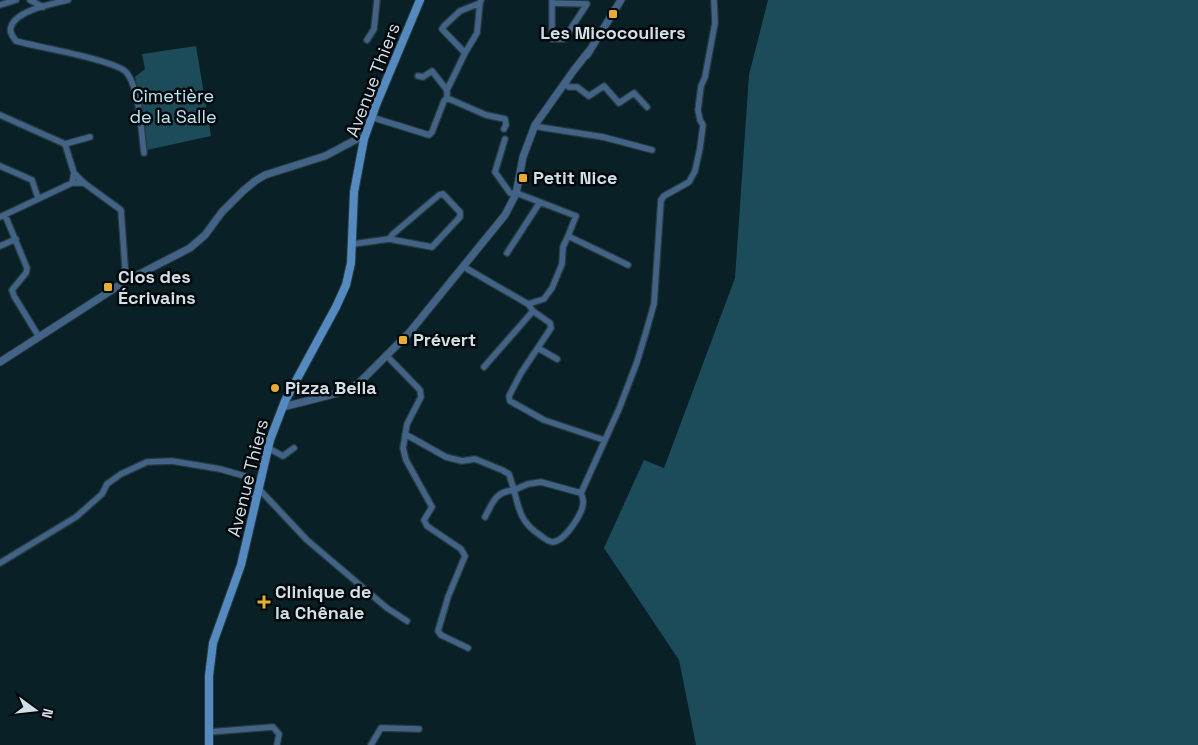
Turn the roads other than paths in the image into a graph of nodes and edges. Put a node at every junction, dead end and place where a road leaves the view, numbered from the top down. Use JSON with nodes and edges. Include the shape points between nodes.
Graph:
{"nodes":[{"id":1,"x":16,"y":0,"type":"edge"},
{"id":2,"x":30,"y":0,"type":"edge"},
{"id":3,"x":68,"y":0,"type":"edge"},
{"id":4,"x":377,"y":0,"type":"edge"},
{"id":5,"x":420,"y":0,"type":"edge"},
{"id":6,"x":615,"y":0,"type":"edge"},
{"id":7,"x":621,"y":0,"type":"edge"},
{"id":8,"x":714,"y":0,"type":"edge"},
{"id":9,"x":552,"y":1,"type":"edge"},
{"id":10,"x":480,"y":2,"type":"edge"},
{"id":11,"x":0,"y":5,"type":"edge"},
{"id":12,"x":42,"y":7,"type":"junction"},
{"id":13,"x":615,"y":11,"type":"junction"},
{"id":14,"x":367,"y":40,"type":"dead end"},
{"id":15,"x":465,"y":53,"type":"junction"},
{"id":16,"x":418,"y":76,"type":"dead end"},
{"id":17,"x":567,"y":85,"type":"junction"},
{"id":18,"x":447,"y":90,"type":"junction"},
{"id":19,"x":447,"y":98,"type":"junction"},
{"id":20,"x":647,"y":107,"type":"dead end"},
{"id":21,"x":0,"y":115,"type":"edge"},
{"id":22,"x":371,"y":117,"type":"junction"},
{"id":23,"x":537,"y":126,"type":"junction"},
{"id":24,"x":504,"y":129,"type":"dead end"},
{"id":25,"x":90,"y":137,"type":"dead end"},
{"id":26,"x":364,"y":139,"type":"junction"},
{"id":27,"x":505,"y":139,"type":"dead end"},
{"id":28,"x":65,"y":144,"type":"junction"},
{"id":29,"x":652,"y":150,"type":"dead end"},
{"id":30,"x":144,"y":153,"type":"dead end"},
{"id":31,"x":0,"y":166,"type":"edge"},
{"id":32,"x":74,"y":174,"type":"junction"},
{"id":33,"x":84,"y":183,"type":"junction"},
{"id":34,"x":72,"y":184,"type":"junction"},
{"id":35,"x":517,"y":194,"type":"junction"},
{"id":36,"x":38,"y":198,"type":"junction"},
{"id":37,"x":540,"y":202,"type":"junction"},
{"id":38,"x":3,"y":216,"type":"edge"},
{"id":39,"x":568,"y":236,"type":"junction"},
{"id":40,"x":16,"y":239,"type":"junction"},
{"id":41,"x":389,"y":239,"type":"junction"},
{"id":42,"x":352,"y":244,"type":"junction"},
{"id":43,"x":0,"y":246,"type":"edge"},
{"id":44,"x":507,"y":253,"type":"dead end"},
{"id":45,"x":628,"y":264,"type":"dead end"},
{"id":46,"x":465,"y":268,"type":"junction"},
{"id":47,"x":126,"y":281,"type":"junction"},
{"id":48,"x":528,"y":304,"type":"junction"},
{"id":49,"x":533,"y":311,"type":"junction"},
{"id":50,"x":39,"y":337,"type":"junction"},
{"id":51,"x":538,"y":348,"type":"junction"},
{"id":52,"x":386,"y":355,"type":"junction"},
{"id":53,"x":557,"y":359,"type":"dead end"},
{"id":54,"x":0,"y":362,"type":"edge"},
{"id":55,"x":484,"y":367,"type":"dead end"},
{"id":56,"x":289,"y":393,"type":"junction"},
{"id":57,"x":307,"y":400,"type":"junction"},
{"id":58,"x":283,"y":407,"type":"junction"},
{"id":59,"x":405,"y":434,"type":"junction"},
{"id":60,"x":604,"y":440,"type":"junction"},
{"id":61,"x":268,"y":448,"type":"junction"},
{"id":62,"x":294,"y":448,"type":"dead end"},
{"id":63,"x":514,"y":490,"type":"junction"},
{"id":64,"x":258,"y":493,"type":"junction"},
{"id":65,"x":581,"y":493,"type":"junction"},
{"id":66,"x":484,"y":517,"type":"dead end"},
{"id":67,"x":0,"y":563,"type":"edge"},
{"id":68,"x":407,"y":621,"type":"dead end"},
{"id":69,"x":468,"y":648,"type":"dead end"},
{"id":70,"x":419,"y":730,"type":"dead end"},
{"id":71,"x":209,"y":732,"type":"junction"},
{"id":72,"x":279,"y":734,"type":"junction"},
{"id":73,"x":209,"y":745,"type":"edge"},
{"id":74,"x":277,"y":745,"type":"edge"},
{"id":75,"x":282,"y":745,"type":"edge"},
{"id":76,"x":371,"y":745,"type":"edge"}],
"edges":[{"from":1,"to":11,"type":"street"},
{"from":2,"to":12,"type":"street"},
{"from":3,"to":12,"type":"street"},
{"from":4,"to":14,"type":"street","via":[[374,29]]},
{"from":5,"to":22,"type":"main road","name":"Avenue Thiers"},
{"from":6,"to":13,"type":"street"},
{"from":7,"to":13,"type":"street"},
{"from":8,"to":60,"type":"street","via":[[715,23],[698,110],[703,125],[695,172],[689,182],[661,200],[654,304],[637,362]]},
{"from":9,"to":9,"type":"street","via":[[552,39],[564,39],[587,4]]},
{"from":10,"to":15,"type":"street","via":[[477,33]]},
{"from":10,"to":15,"type":"street","via":[[460,10],[442,29]]},
{"from":12,"to":30,"type":"street","via":[[14,22],[11,33],[16,41],[111,64],[126,72],[136,96]]},
{"from":13,"to":17,"type":"street"},
{"from":15,"to":18,"type":"street"},
{"from":16,"to":18,"type":"street","via":[[432,71]]},
{"from":17,"to":20,"type":"street","via":[[577,86],[590,96],[604,86],[619,103],[634,93]]},
{"from":17,"to":23,"type":"street"},
{"from":18,"to":19,"type":"street"},
{"from":19,"to":22,"type":"street","via":[[429,135]]},
{"from":19,"to":24,"type":"street","via":[[505,119]]},
{"from":21,"to":28,"type":"street"},
{"from":22,"to":26,"type":"main road","name":"Avenue Thiers"},
{"from":23,"to":29,"type":"street","via":[[603,137]]},
{"from":23,"to":35,"type":"street","via":[[523,157]]},
{"from":25,"to":28,"type":"street"},
{"from":26,"to":42,"type":"main road","name":"Avenue Thiers","via":[[354,192]]},
{"from":26,"to":47,"type":"street","via":[[359,138],[325,156],[265,175],[242,191],[194,244]]},
{"from":27,"to":35,"type":"street","via":[[495,172],[510,193]]},
{"from":28,"to":32,"type":"street"},
{"from":31,"to":36,"type":"street","via":[[32,180]]},
{"from":32,"to":33,"type":"street"},
{"from":32,"to":34,"type":"street"},
{"from":33,"to":34,"type":"street"},
{"from":33,"to":47,"type":"street","via":[[121,210]]},
{"from":34,"to":36,"type":"street"},
{"from":35,"to":37,"type":"street"},
{"from":35,"to":46,"type":"street"},
{"from":36,"to":38,"type":"street"},
{"from":37,"to":39,"type":"street","via":[[576,216]]},
{"from":37,"to":44,"type":"street"},
{"from":38,"to":40,"type":"street"},
{"from":39,"to":45,"type":"street"},
{"from":39,"to":48,"type":"street","via":[[552,288],[544,299]]},
{"from":40,"to":43,"type":"street"},
{"from":40,"to":50,"type":"street","via":[[27,268],[12,290]]},
{"from":41,"to":41,"type":"street","via":[[432,247],[460,217],[460,212],[443,194],[439,195]]},
{"from":41,"to":42,"type":"street"},
{"from":42,"to":56,"type":"main road","name":"Avenue Thiers","via":[[346,285]]},
{"from":46,"to":48,"type":"street"},
{"from":46,"to":52,"type":"street"},
{"from":47,"to":50,"type":"street"},
{"from":48,"to":49,"type":"street"},
{"from":49,"to":51,"type":"street","via":[[550,323],[551,328]]},
{"from":49,"to":55,"type":"street"},
{"from":50,"to":54,"type":"street"},
{"from":51,"to":53,"type":"street"},
{"from":51,"to":60,"type":"street","via":[[521,373],[510,400],[544,420]]},
{"from":52,"to":57,"type":"street","via":[[346,391]]},
{"from":52,"to":59,"type":"street","via":[[420,390],[421,398]]},
{"from":56,"to":57,"type":"street"},
{"from":56,"to":58,"type":"main road","name":"Avenue Thiers"},
{"from":57,"to":58,"type":"street"},
{"from":58,"to":61,"type":"main road","name":"Avenue Thiers"},
{"from":59,"to":63,"type":"street","via":[[446,457],[462,461],[475,459],[502,470],[509,474]]},
{"from":59,"to":69,"type":"street","via":[[406,460],[432,508],[424,520],[427,526],[461,549],[465,556],[438,631],[440,636]]},
{"from":60,"to":65,"type":"street"},
{"from":61,"to":62,"type":"street","via":[[283,456]]},
{"from":61,"to":64,"type":"main road","name":"Avenue Thiers"},
{"from":63,"to":65,"type":"street","via":[[541,482]]},
{"from":63,"to":65,"type":"street","via":[[527,526],[554,542],[561,539],[581,513],[584,502]]},
{"from":63,"to":66,"type":"street","via":[[497,495]]},
{"from":64,"to":67,"type":"street","via":[[252,495],[248,477],[220,469],[172,461],[147,462],[108,484],[102,494],[76,517]]},
{"from":64,"to":68,"type":"street","via":[[307,540]]},
{"from":64,"to":71,"type":"main road","name":"Avenue Thiers","via":[[241,566],[212,643]]},
{"from":70,"to":76,"type":"street","via":[[380,728]]},
{"from":71,"to":72,"type":"street","via":[[273,727]]},
{"from":71,"to":73,"type":"main road","name":"Avenue Thiers"},
{"from":72,"to":74,"type":"street"},
{"from":72,"to":75,"type":"street"}]}
